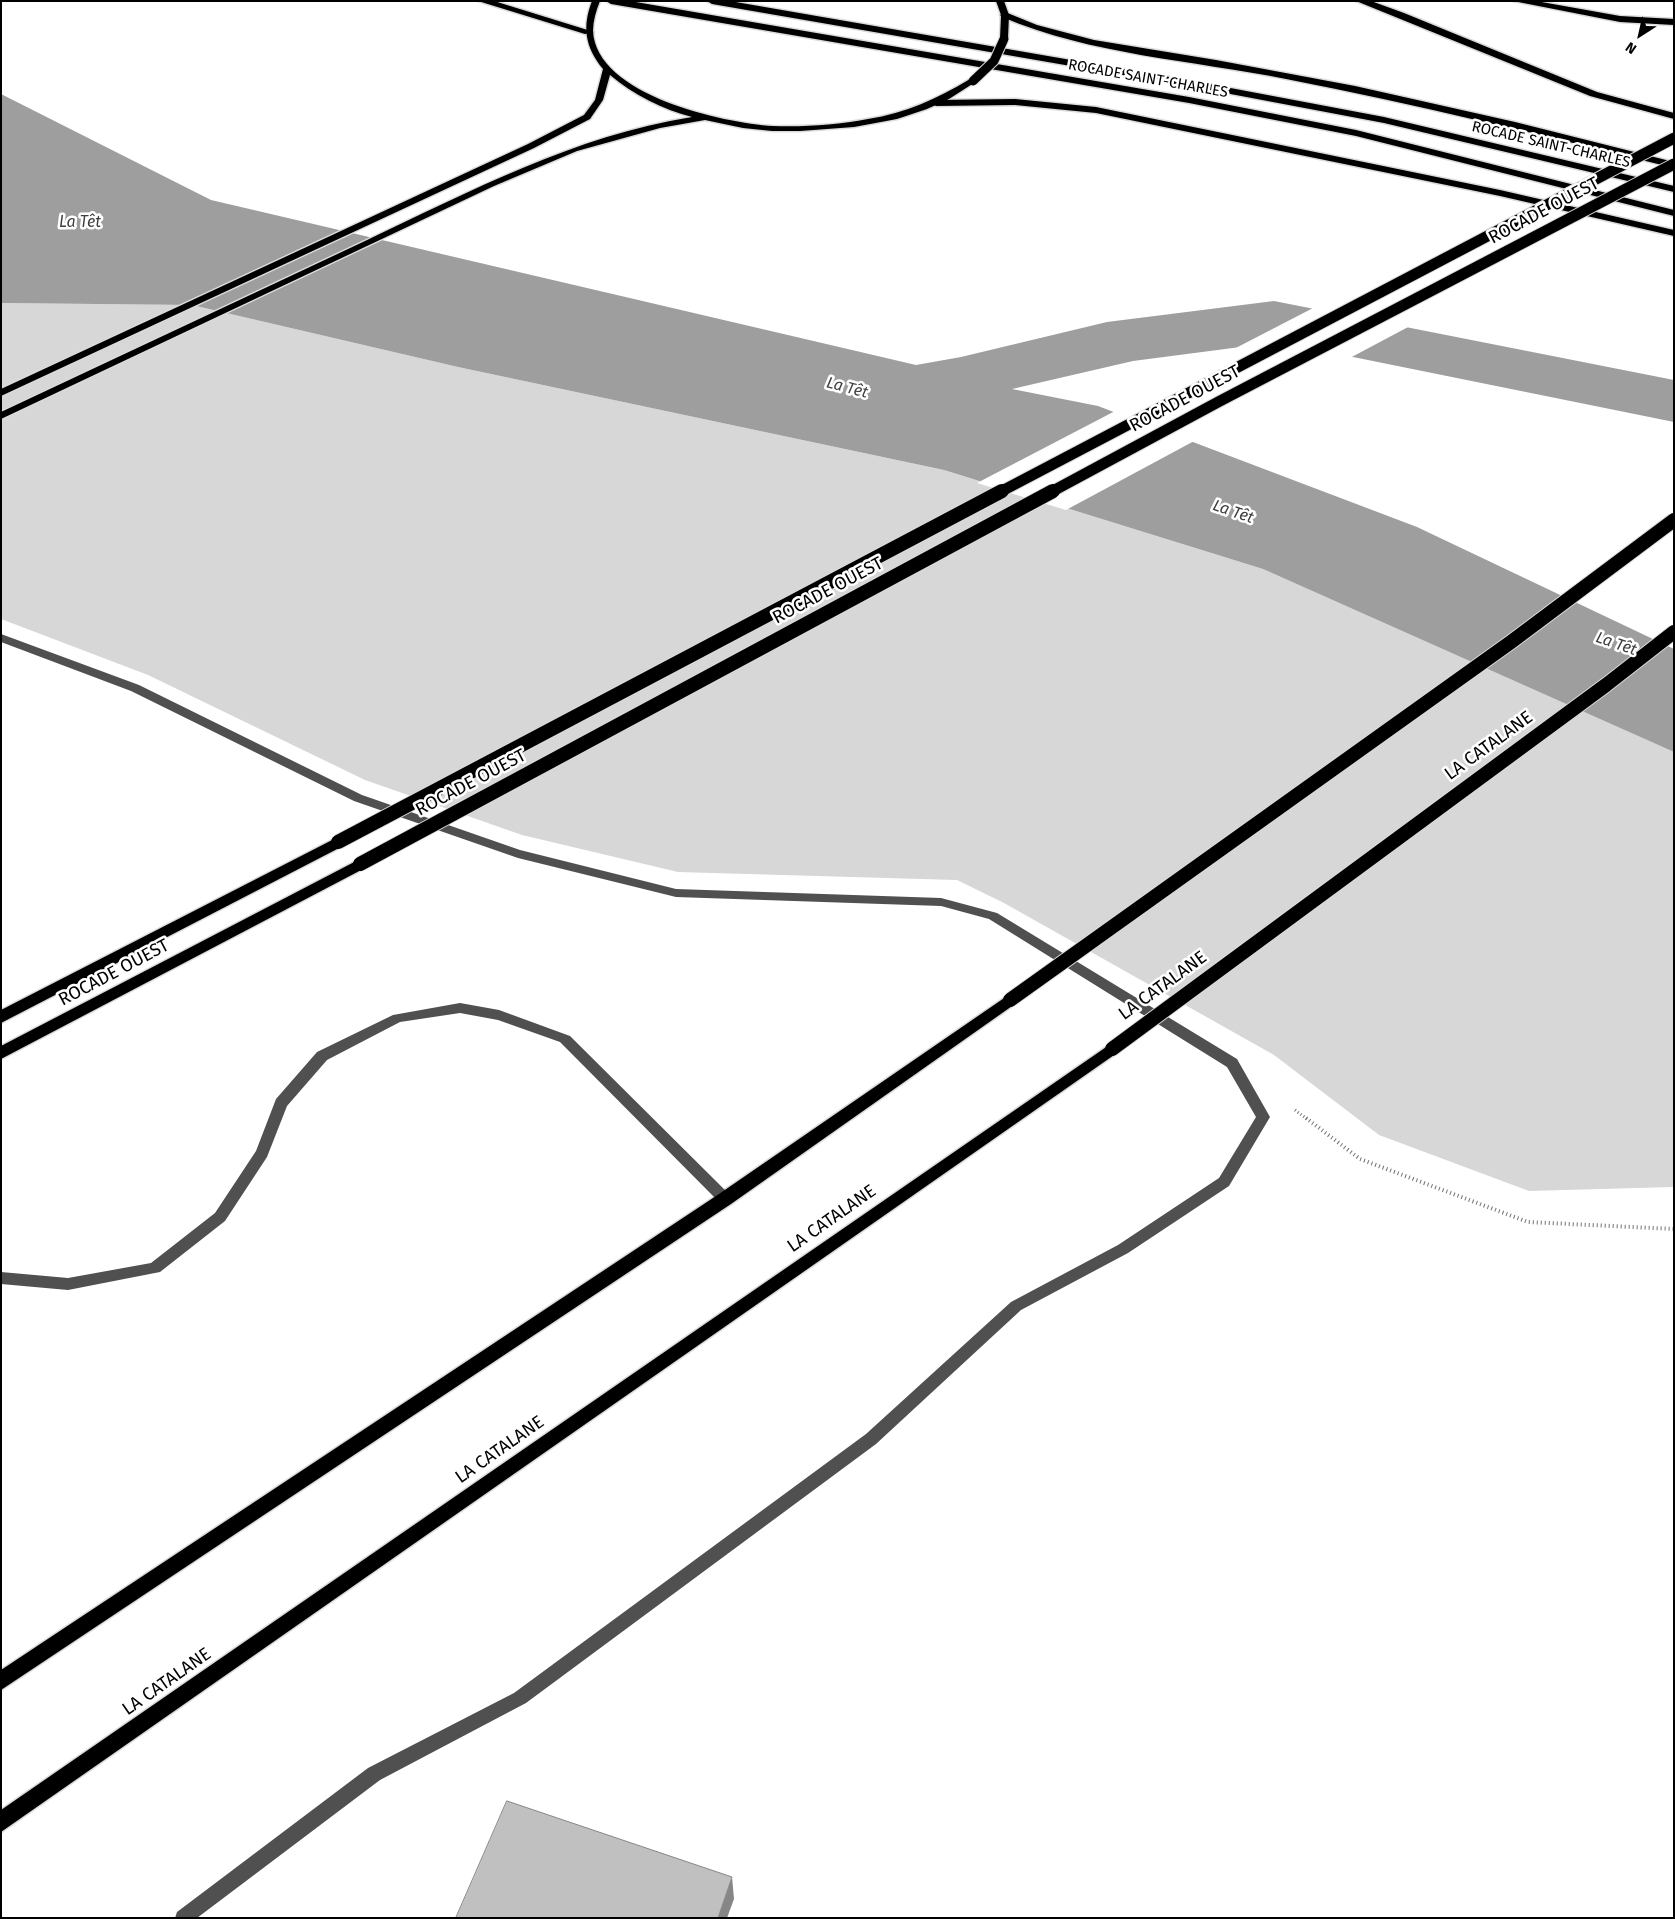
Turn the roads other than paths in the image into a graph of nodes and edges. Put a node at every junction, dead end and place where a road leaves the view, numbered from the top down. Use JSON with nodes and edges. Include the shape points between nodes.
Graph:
{"nodes":[{"id":1,"x":483,"y":1,"type":"edge"},
{"id":2,"x":596,"y":1,"type":"edge"},
{"id":3,"x":611,"y":1,"type":"edge"},
{"id":4,"x":712,"y":1,"type":"edge"},
{"id":5,"x":1000,"y":1,"type":"edge"},
{"id":6,"x":1361,"y":1,"type":"edge"},
{"id":7,"x":1518,"y":1,"type":"edge"},
{"id":8,"x":1005,"y":15,"type":"junction"},
{"id":9,"x":1674,"y":22,"type":"edge"},
{"id":10,"x":589,"y":32,"type":"junction"},
{"id":11,"x":607,"y":69,"type":"junction"},
{"id":12,"x":936,"y":103,"type":"junction"},
{"id":13,"x":1674,"y":116,"type":"edge"},
{"id":14,"x":704,"y":118,"type":"junction"},
{"id":15,"x":1674,"y":138,"type":"edge"},
{"id":16,"x":1674,"y":165,"type":"edge"},
{"id":17,"x":1674,"y":190,"type":"edge"},
{"id":18,"x":1674,"y":213,"type":"edge"},
{"id":19,"x":1674,"y":233,"type":"edge"},
{"id":20,"x":1,"y":393,"type":"edge"},
{"id":21,"x":1,"y":416,"type":"edge"},
{"id":22,"x":1674,"y":520,"type":"edge"},
{"id":23,"x":1674,"y":632,"type":"edge"},
{"id":24,"x":1,"y":638,"type":"edge"},
{"id":25,"x":1,"y":1017,"type":"edge"},
{"id":26,"x":1,"y":1053,"type":"edge"},
{"id":27,"x":725,"y":1199,"type":"junction"},
{"id":28,"x":1,"y":1278,"type":"edge"},
{"id":29,"x":1,"y":1681,"type":"edge"},
{"id":30,"x":1,"y":1822,"type":"edge"},
{"id":31,"x":183,"y":1918,"type":"edge"}],
"edges":[{"from":1,"to":10,"type":"highway"},
{"from":2,"to":10,"type":"main road"},
{"from":3,"to":18,"type":"highway","name":"ROCADE SAINT-CHARLES","via":[[1189,100],[1356,133]]},
{"from":4,"to":17,"type":"highway","name":"ROCADE SAINT-CHARLES","via":[[1374,119]]},
{"from":5,"to":8,"type":"main road"},
{"from":6,"to":13,"type":"highway","via":[[1606,99]]},
{"from":7,"to":9,"type":"highway","via":[[1620,19]]},
{"from":8,"to":12,"type":"main road","bridge":true,"via":[[1004,39],[994,61],[973,81]]},
{"from":8,"to":16,"type":"highway","via":[[1028,26],[1081,42],[1241,66],[1348,87]]},
{"from":10,"to":11,"type":"main road","via":[[594,51]]},
{"from":11,"to":14,"type":"main road","via":[[630,89]]},
{"from":11,"to":20,"type":"main road","via":[[599,100],[586,116],[531,146]]},
{"from":12,"to":14,"type":"main road","via":[[884,119],[825,128],[762,127]]},
{"from":12,"to":19,"type":"highway","via":[[1015,102],[1096,110],[1500,193]]},
{"from":14,"to":21,"type":"main road","via":[[670,122],[577,148],[488,186]]},
{"from":15,"to":25,"type":"highway","name":"ROCADE OUEST","bridge":true,"via":[[1516,218]]},
{"from":16,"to":26,"type":"highway","name":"ROCADE OUEST","bridge":true,"via":[[1220,400],[360,864]]},
{"from":22,"to":27,"type":"highway","bridge":true,"via":[[1503,647],[1010,1000]]},
{"from":23,"to":30,"type":"highway","name":"LA CATALANE","bridge":true,"via":[[1112,1049]]},
{"from":24,"to":31,"type":"lane","via":[[135,688],[358,798],[518,854],[676,893],[941,902],[993,916],[1232,1063],[1263,1117],[1224,1182],[1123,1249],[1016,1306],[871,1439],[520,1698],[374,1774]]},
{"from":27,"to":28,"type":"lane","via":[[565,1039],[499,1015],[460,1008],[398,1018],[322,1056],[281,1103],[262,1153],[220,1217],[155,1268],[68,1284]]},
{"from":27,"to":29,"type":"highway"}]}
